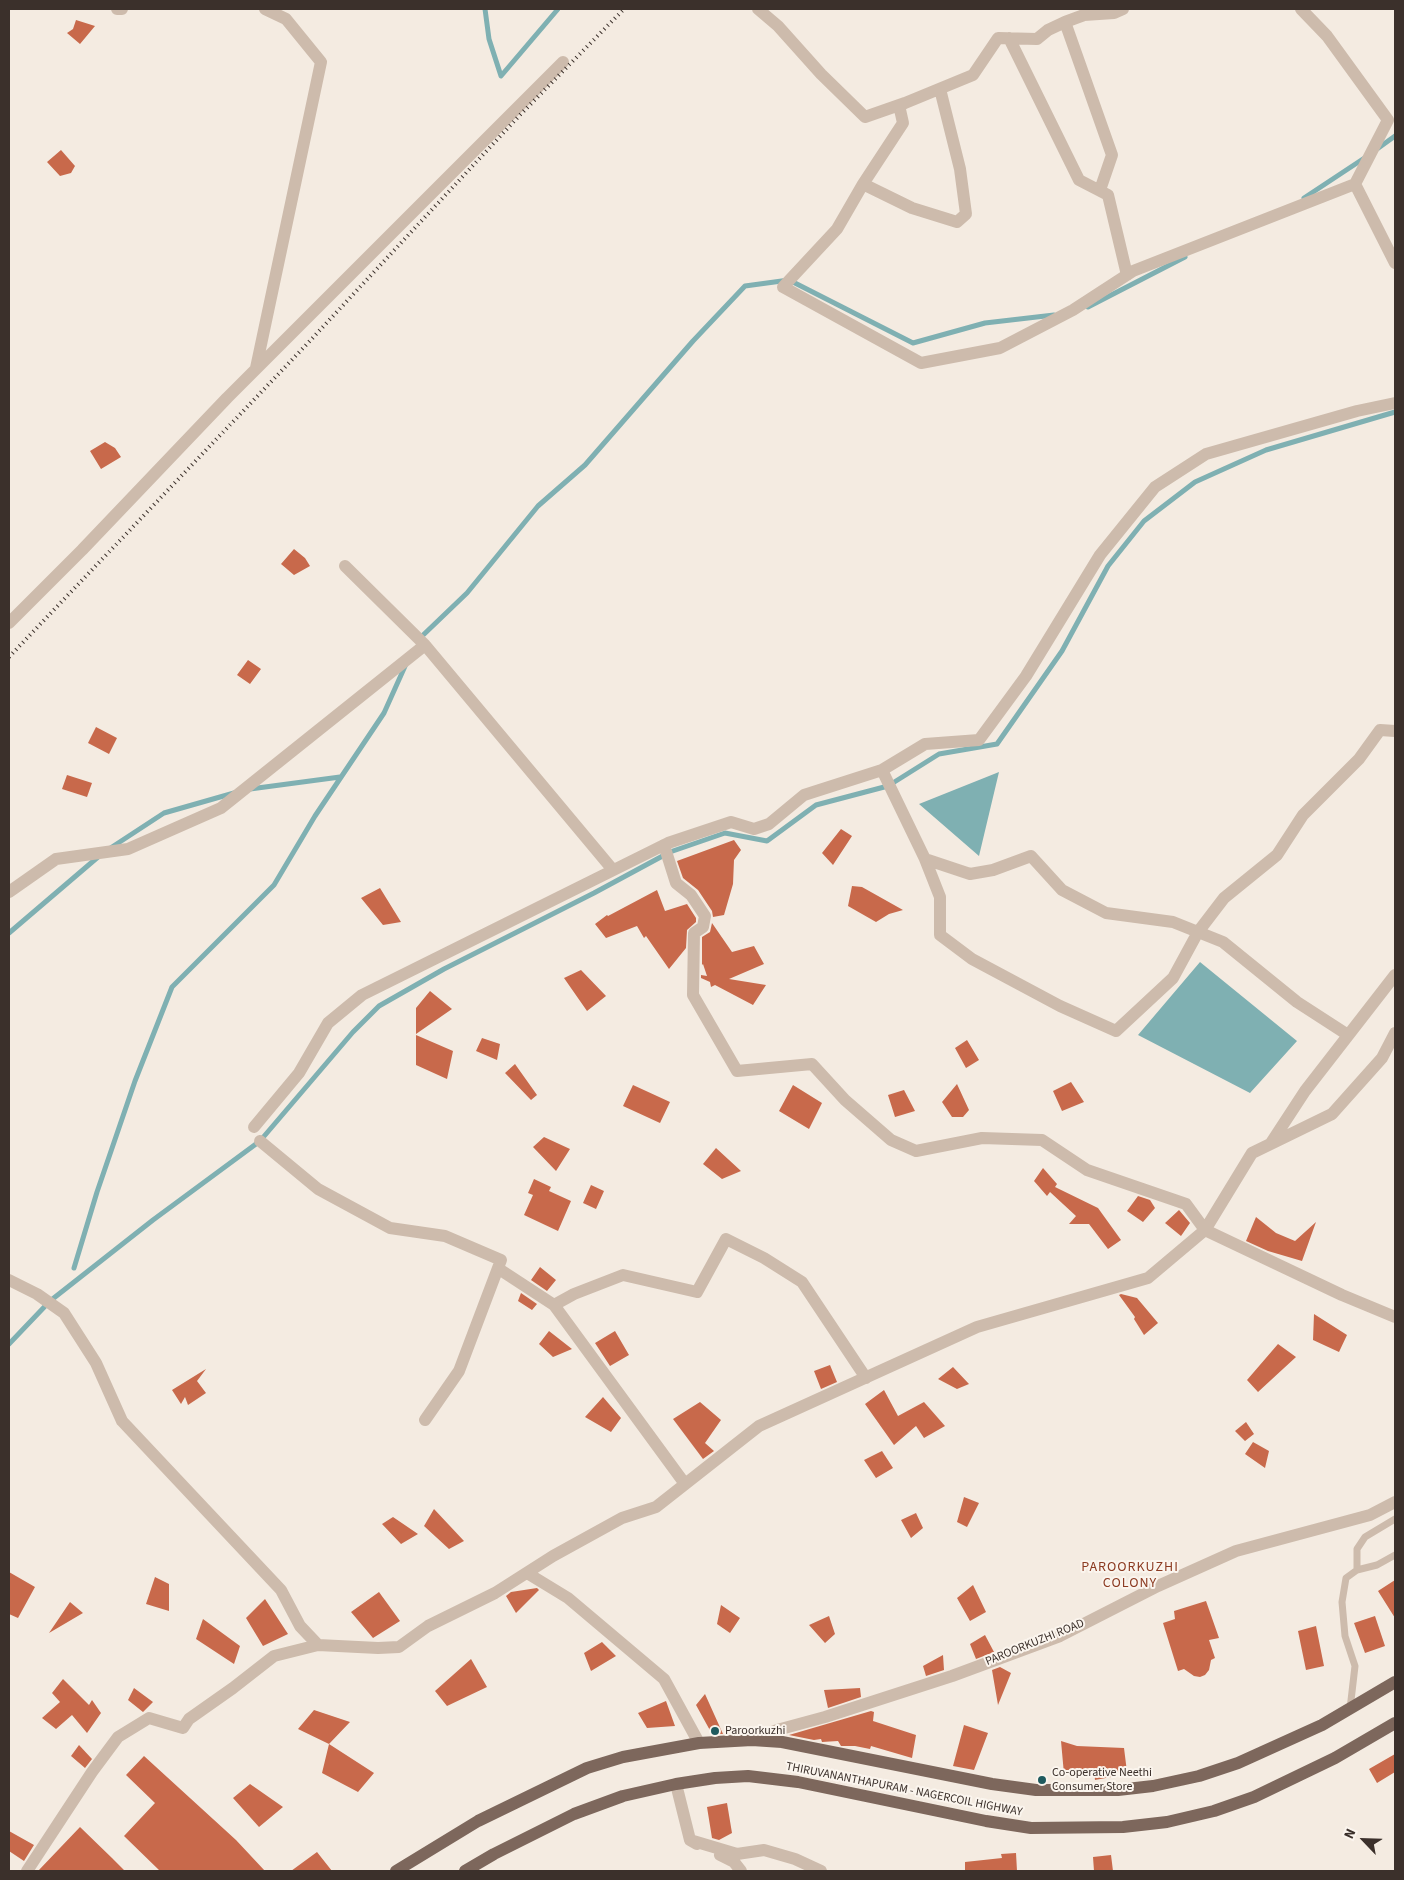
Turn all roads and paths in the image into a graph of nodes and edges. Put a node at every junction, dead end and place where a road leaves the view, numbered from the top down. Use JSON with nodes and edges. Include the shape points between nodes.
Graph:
{"nodes":[{"id":1,"x":118,"y":9,"type":"edge"},
{"id":2,"x":122,"y":9,"type":"edge"},
{"id":3,"x":265,"y":9,"type":"edge"},
{"id":4,"x":758,"y":9,"type":"edge"},
{"id":5,"x":1123,"y":9,"type":"edge"},
{"id":6,"x":1302,"y":9,"type":"edge"},
{"id":7,"x":1065,"y":22,"type":"junction"},
{"id":8,"x":1009,"y":38,"type":"junction"},
{"id":9,"x":563,"y":62,"type":"dead end"},
{"id":10,"x":940,"y":89,"type":"junction"},
{"id":11,"x":899,"y":105,"type":"junction"},
{"id":12,"x":863,"y":184,"type":"junction"},
{"id":13,"x":1355,"y":184,"type":"junction"},
{"id":14,"x":1100,"y":190,"type":"junction"},
{"id":15,"x":1395,"y":263,"type":"edge"},
{"id":16,"x":1127,"y":275,"type":"junction"},
{"id":17,"x":256,"y":368,"type":"junction"},
{"id":18,"x":1395,"y":403,"type":"edge"},
{"id":19,"x":345,"y":566,"type":"dead end"},
{"id":20,"x":9,"y":623,"type":"edge"},
{"id":21,"x":425,"y":645,"type":"junction"},
{"id":22,"x":1395,"y":731,"type":"edge"},
{"id":23,"x":882,"y":770,"type":"junction"},
{"id":24,"x":664,"y":845,"type":"junction"},
{"id":25,"x":925,"y":859,"type":"junction"},
{"id":26,"x":613,"y":870,"type":"junction"},
{"id":27,"x":9,"y":892,"type":"edge"},
{"id":28,"x":1198,"y":932,"type":"junction"},
{"id":29,"x":1395,"y":974,"type":"edge"},
{"id":30,"x":1395,"y":1033,"type":"edge"},
{"id":31,"x":1348,"y":1035,"type":"junction"},
{"id":32,"x":254,"y":1127,"type":"dead end"},
{"id":33,"x":260,"y":1141,"type":"dead end"},
{"id":34,"x":1270,"y":1144,"type":"junction"},
{"id":35,"x":1205,"y":1230,"type":"junction"},
{"id":36,"x":499,"y":1269,"type":"junction"},
{"id":37,"x":9,"y":1280,"type":"edge"},
{"id":38,"x":554,"y":1305,"type":"junction"},
{"id":39,"x":1395,"y":1317,"type":"edge"},
{"id":40,"x":866,"y":1378,"type":"junction"},
{"id":41,"x":425,"y":1420,"type":"dead end"},
{"id":42,"x":685,"y":1484,"type":"junction"},
{"id":43,"x":1395,"y":1502,"type":"edge"},
{"id":44,"x":1395,"y":1520,"type":"edge"},
{"id":45,"x":1395,"y":1555,"type":"edge"},
{"id":46,"x":1357,"y":1570,"type":"junction"},
{"id":47,"x":527,"y":1573,"type":"junction"},
{"id":48,"x":318,"y":1645,"type":"junction"},
{"id":49,"x":1395,"y":1682,"type":"edge"},
{"id":50,"x":1350,"y":1709,"type":"junction"},
{"id":51,"x":1395,"y":1723,"type":"edge"},
{"id":52,"x":752,"y":1740,"type":"junction"},
{"id":53,"x":699,"y":1743,"type":"junction"},
{"id":54,"x":676,"y":1784,"type":"junction"},
{"id":55,"x":690,"y":1840,"type":"junction"},
{"id":56,"x":27,"y":1871,"type":"edge"},
{"id":57,"x":396,"y":1871,"type":"edge"},
{"id":58,"x":465,"y":1871,"type":"edge"},
{"id":59,"x":741,"y":1871,"type":"edge"},
{"id":60,"x":821,"y":1871,"type":"edge"}],
"edges":[{"from":1,"to":2,"type":"street"},
{"from":3,"to":17,"type":"street","via":[[286,19],[321,62]]},
{"from":4,"to":11,"type":"street","via":[[865,117]]},
{"from":5,"to":7,"type":"street","via":[[1114,13],[1084,15]]},
{"from":6,"to":13,"type":"street","via":[[1327,36],[1388,120]]},
{"from":7,"to":8,"type":"street","via":[[1037,39]]},
{"from":7,"to":14,"type":"street","via":[[1112,155]]},
{"from":8,"to":10,"type":"street","via":[[998,38],[973,75]]},
{"from":8,"to":14,"type":"street","via":[[1079,180]]},
{"from":9,"to":17,"type":"street"},
{"from":10,"to":11,"type":"street"},
{"from":10,"to":12,"type":"street","via":[[960,169],[966,214],[957,222],[912,208]]},
{"from":11,"to":12,"type":"street","via":[[903,123]]},
{"from":12,"to":16,"type":"street","via":[[837,229],[783,287],[921,363],[1000,348],[1073,310]]},
{"from":13,"to":15,"type":"street"},
{"from":13,"to":16,"type":"street"},
{"from":14,"to":16,"type":"street","via":[[1108,195]]},
{"from":17,"to":20,"type":"street"},
{"from":18,"to":23,"type":"street","via":[[1206,454],[1155,487],[1100,555],[1026,676],[979,740],[925,744]]},
{"from":19,"to":21,"type":"street"},
{"from":21,"to":26,"type":"street"},
{"from":21,"to":27,"type":"street","via":[[222,808],[128,849],[56,860]]},
{"from":22,"to":28,"type":"street","via":[[1380,730],[1359,759],[1303,815],[1277,855],[1224,898]]},
{"from":23,"to":24,"type":"street","via":[[804,796],[769,824],[754,828],[731,822]]},
{"from":23,"to":25,"type":"street"},
{"from":24,"to":26,"type":"street"},
{"from":24,"to":35,"type":"street","via":[[676,883],[692,895],[705,916],[703,927],[694,933],[693,995],[737,1071],[812,1064],[844,1100],[892,1140],[916,1150],[982,1138],[1042,1140],[1087,1170],[1186,1204]]},
{"from":25,"to":28,"type":"street","via":[[970,874],[993,870],[1031,856],[1062,890],[1106,913],[1173,922]]},
{"from":25,"to":28,"type":"street","via":[[940,896],[940,936],[972,959],[1060,1006],[1116,1031],[1173,978]]},
{"from":26,"to":32,"type":"street","via":[[362,996],[328,1023],[299,1073]]},
{"from":28,"to":31,"type":"street","via":[[1223,942],[1297,1002]]},
{"from":29,"to":31,"type":"street"},
{"from":30,"to":34,"type":"street","via":[[1382,1058],[1332,1114]]},
{"from":31,"to":34,"type":"street"},
{"from":33,"to":36,"type":"street","via":[[318,1189],[390,1228],[445,1236],[501,1260]]},
{"from":34,"to":35,"type":"street","via":[[1252,1153]]},
{"from":35,"to":39,"type":"street"},
{"from":35,"to":40,"type":"street","via":[[1148,1278],[977,1327]]},
{"from":36,"to":38,"type":"street"},
{"from":36,"to":41,"type":"street","via":[[459,1371]]},
{"from":37,"to":48,"type":"street","via":[[64,1313],[96,1363],[122,1421],[281,1590],[300,1626]]},
{"from":38,"to":40,"type":"street","via":[[622,1275],[697,1292],[726,1239],[802,1282]]},
{"from":38,"to":42,"type":"street"},
{"from":40,"to":42,"type":"street","via":[[759,1426]]},
{"from":42,"to":47,"type":"street","via":[[656,1507],[622,1518]]},
{"from":43,"to":52,"type":"street","name":"PAROORKUZHI ROAD","via":[[1370,1515],[1236,1551],[1060,1636],[952,1676]]},
{"from":44,"to":46,"type":"lane","via":[[1365,1537],[1357,1549]]},
{"from":45,"to":46,"type":"lane","via":[[1377,1565]]},
{"from":46,"to":50,"type":"lane","via":[[1346,1578],[1342,1602],[1345,1636],[1356,1666]]},
{"from":47,"to":48,"type":"street","via":[[428,1626],[399,1647]]},
{"from":47,"to":53,"type":"street","via":[[568,1598],[664,1680]]},
{"from":48,"to":56,"type":"street","via":[[274,1656],[189,1719],[183,1728],[149,1718],[118,1736]]},
{"from":49,"to":50,"type":"main road","name":"THIRUVANANTHAPURAM - NAGERCOIL HIGHWAY"},
{"from":50,"to":52,"type":"main road","name":"THIRUVANANTHAPURAM - NAGERCOIL HIGHWAY","via":[[1238,1763],[1181,1780],[1118,1790],[1036,1790],[992,1784],[782,1742]]},
{"from":51,"to":54,"type":"main road","name":"THIRUVANANTHAPURAM - NAGERCOIL HIGHWAY","via":[[1335,1758],[1254,1797],[1167,1822],[1123,1827],[1031,1828],[986,1822],[798,1782],[748,1776]]},
{"from":52,"to":53,"type":"main road","name":"THIRUVANANTHAPURAM - NAGERCOIL HIGHWAY"},
{"from":53,"to":57,"type":"main road","name":"THIRUVANANTHAPURAM - NAGERCOIL HIGHWAY","via":[[623,1757],[587,1768],[478,1821]]},
{"from":54,"to":55,"type":"street"},
{"from":54,"to":58,"type":"main road","name":"THIRUVANANTHAPURAM - NAGERCOIL HIGHWAY","via":[[623,1796],[574,1814]]},
{"from":55,"to":59,"type":"street","via":[[734,1862]]},
{"from":55,"to":60,"type":"street","via":[[736,1854],[764,1850]]}]}
